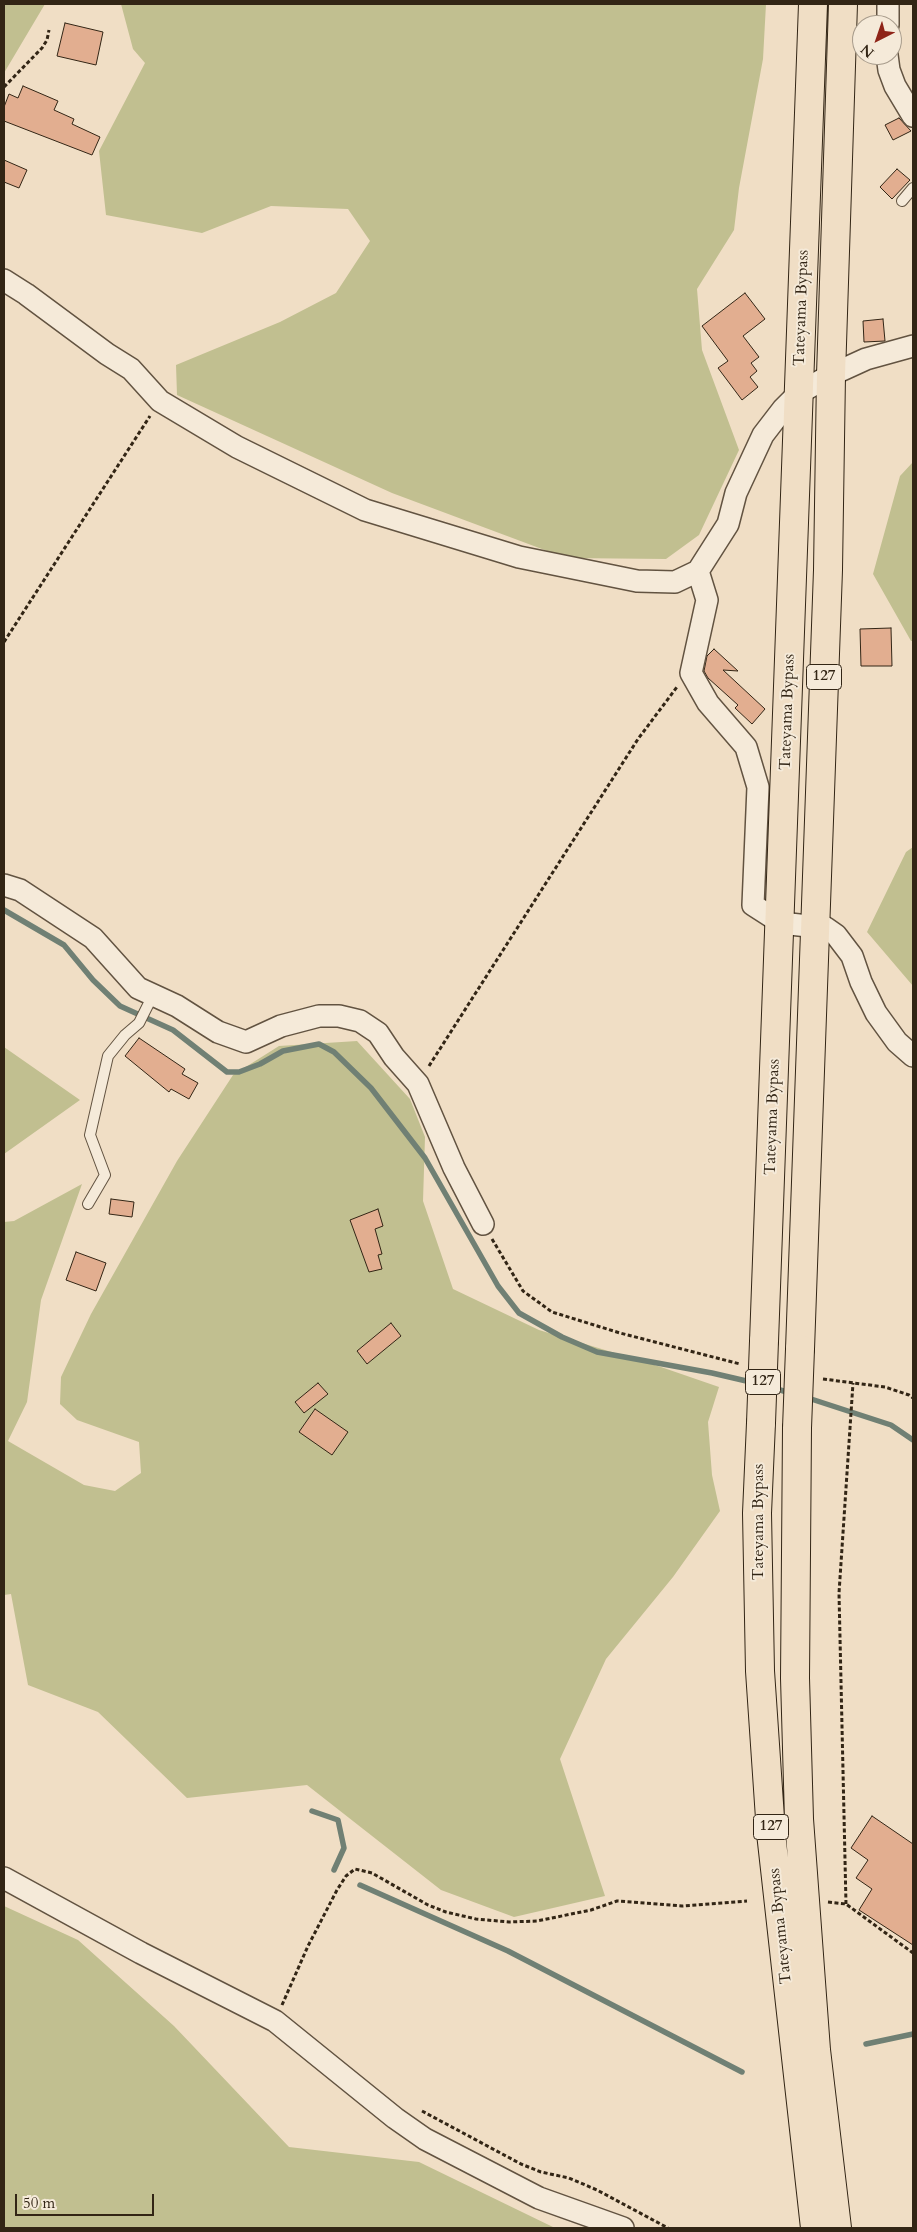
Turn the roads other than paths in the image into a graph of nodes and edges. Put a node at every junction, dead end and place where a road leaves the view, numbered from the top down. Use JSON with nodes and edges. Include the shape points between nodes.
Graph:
{"nodes":[{"id":1,"x":813,"y":4,"type":"edge"},
{"id":2,"x":843,"y":4,"type":"edge"},
{"id":3,"x":889,"y":65,"type":"edge"},
{"id":4,"x":913,"y":116,"type":"edge"},
{"id":5,"x":913,"y":188,"type":"edge"},
{"id":6,"x":902,"y":201,"type":"dead end"},
{"id":7,"x":4,"y":280,"type":"edge"},
{"id":8,"x":913,"y":346,"type":"edge"},
{"id":9,"x":831,"y":375,"type":"junction"},
{"id":10,"x":800,"y":393,"type":"junction"},
{"id":11,"x":698,"y":571,"type":"junction"},
{"id":12,"x":4,"y":885,"type":"edge"},
{"id":13,"x":781,"y":923,"type":"junction"},
{"id":14,"x":816,"y":926,"type":"junction"},
{"id":15,"x":150,"y":1000,"type":"junction"},
{"id":16,"x":913,"y":1056,"type":"edge"},
{"id":17,"x":88,"y":1204,"type":"dead end"},
{"id":18,"x":483,"y":1224,"type":"road end"},
{"id":19,"x":4,"y":1878,"type":"edge"},
{"id":20,"x":623,"y":2228,"type":"edge"},
{"id":21,"x":815,"y":2228,"type":"edge"},
{"id":22,"x":837,"y":2228,"type":"edge"}],
"edges":[{"from":1,"to":10,"type":"highway","name":"Tateyama Bypass","number":"127"},
{"from":2,"to":9,"type":"highway","name":"Tateyama Bypass","number":"127"},
{"from":3,"to":4,"type":"street","via":[[895,86]]},
{"from":5,"to":6,"type":"lane"},
{"from":7,"to":11,"type":"street","via":[[132,369],[160,401],[237,447],[365,510],[519,557],[637,581],[675,582]]},
{"from":8,"to":9,"type":"street","via":[[866,359]]},
{"from":9,"to":10,"type":"street"},
{"from":9,"to":14,"type":"highway","name":"Tateyama Bypass","number":"127"},
{"from":10,"to":11,"type":"street","via":[[763,435],[736,493],[728,524]]},
{"from":10,"to":13,"type":"highway","name":"Tateyama Bypass","number":"127"},
{"from":11,"to":13,"type":"street","via":[[707,600],[690,673],[708,703],[746,747],[758,787],[752,905]]},
{"from":12,"to":15,"type":"street","via":[[20,890],[93,938]]},
{"from":13,"to":14,"type":"street"},
{"from":13,"to":21,"type":"highway","name":"Tateyama Bypass","number":"127","bridge":true,"via":[[757,1513],[760,1671],[771,1833]]},
{"from":14,"to":16,"type":"street","via":[[826,928],[843,943],[852,956],[876,1013],[897,1042]]},
{"from":14,"to":22,"type":"highway","name":"Tateyama Bypass","number":"127","bridge":true,"via":[[797,1428],[794,1678],[799,1819],[816,2050]]},
{"from":15,"to":17,"type":"lane","via":[[139,1022],[108,1056],[90,1135],[105,1175]]},
{"from":15,"to":18,"type":"street","via":[[177,1006],[218,1032],[246,1042],[281,1026],[319,1016],[339,1016],[360,1022],[378,1033],[418,1084],[454,1168]]},
{"from":19,"to":20,"type":"street","via":[[140,1953],[275,2021],[425,2139],[539,2198]]}]}
